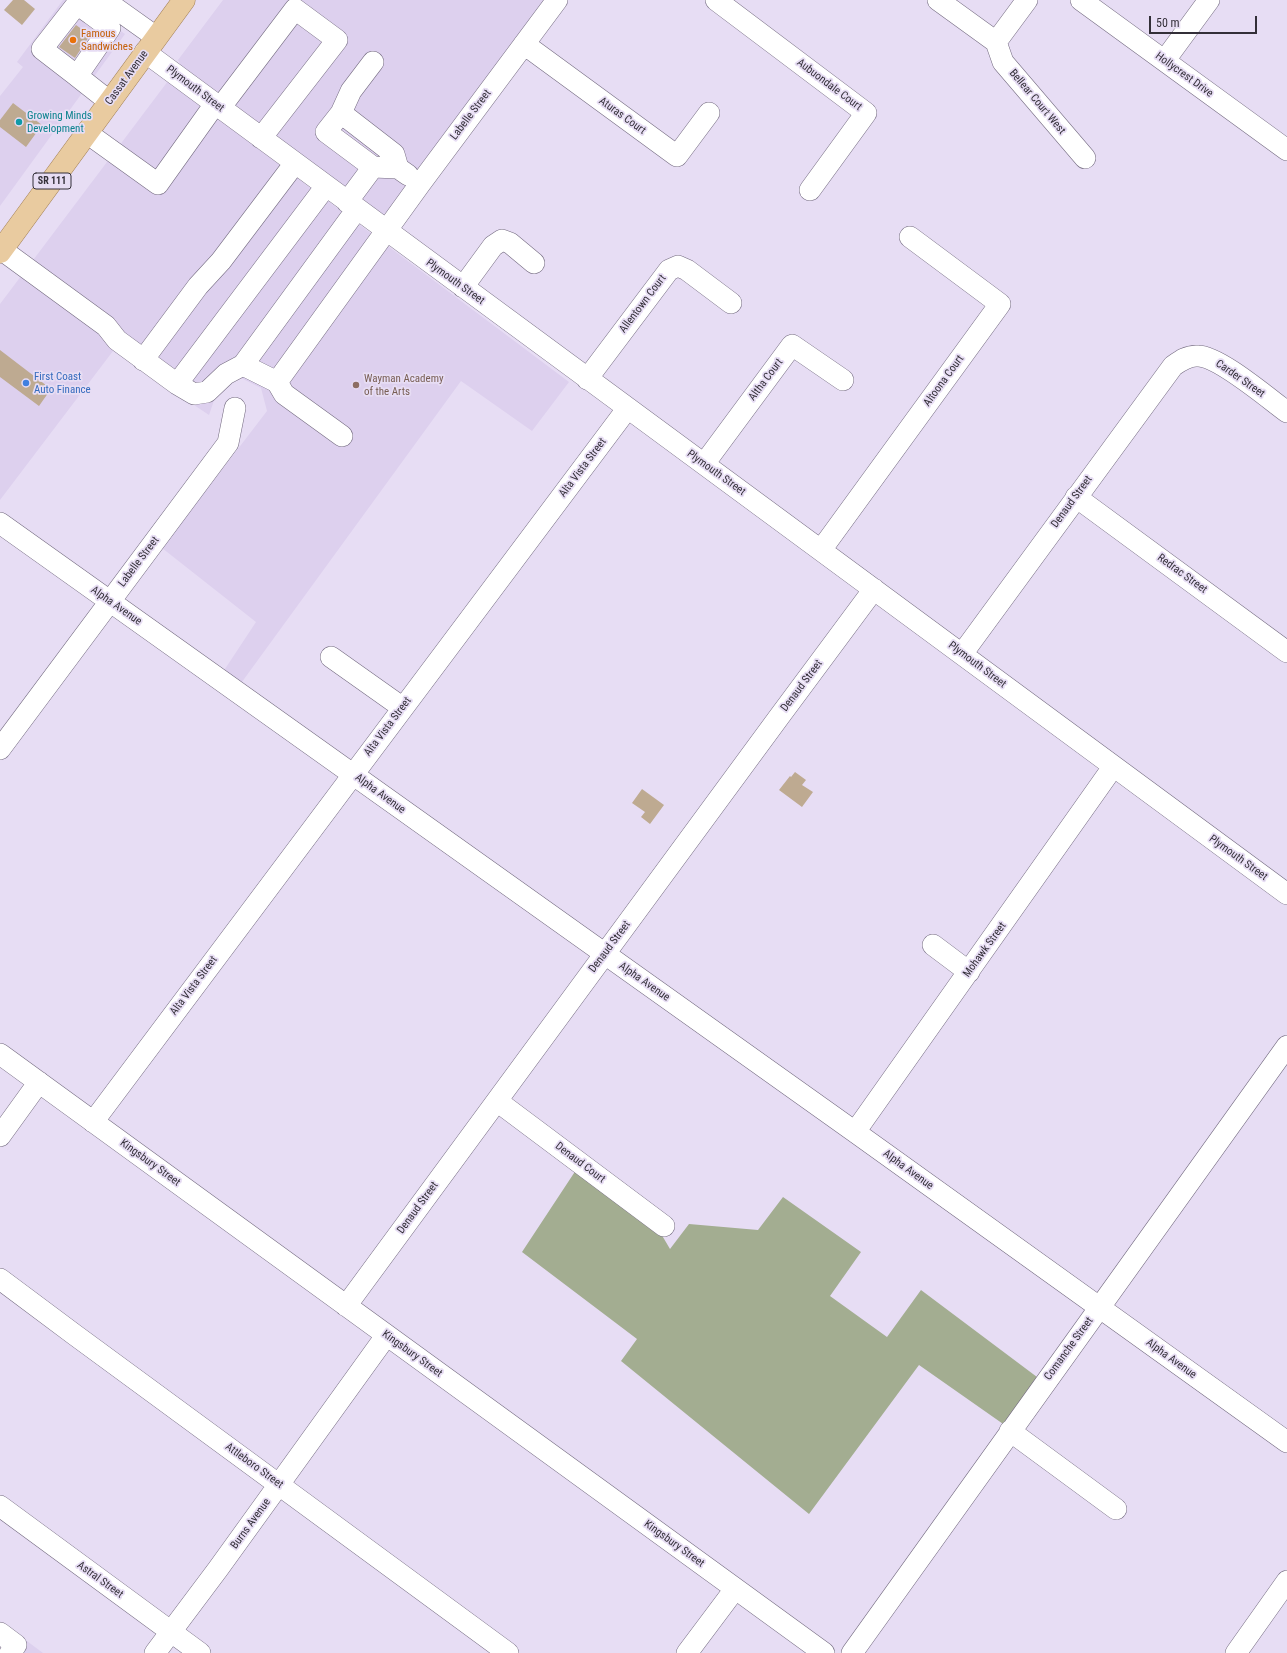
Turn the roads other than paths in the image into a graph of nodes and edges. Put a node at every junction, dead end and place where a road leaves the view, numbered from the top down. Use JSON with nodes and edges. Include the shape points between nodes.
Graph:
{"nodes":[{"id":1,"x":184,"y":0,"type":"edge"},
{"id":2,"x":557,"y":0,"type":"edge"},
{"id":3,"x":716,"y":0,"type":"edge"},
{"id":4,"x":938,"y":0,"type":"edge"},
{"id":5,"x":1027,"y":0,"type":"edge"},
{"id":6,"x":1081,"y":0,"type":"edge"},
{"id":7,"x":1209,"y":0,"type":"edge"},
{"id":8,"x":93,"y":5,"type":"edge"},
{"id":9,"x":996,"y":42,"type":"junction"},
{"id":10,"x":524,"y":44,"type":"junction"},
{"id":11,"x":151,"y":45,"type":"junction"},
{"id":12,"x":1165,"y":60,"type":"junction"},
{"id":13,"x":373,"y":62,"type":"dead end"},
{"id":14,"x":75,"y":74,"type":"junction"},
{"id":15,"x":110,"y":102,"type":"junction"},
{"id":16,"x":218,"y":106,"type":"junction"},
{"id":17,"x":341,"y":113,"type":"junction"},
{"id":18,"x":709,"y":113,"type":"dead end"},
{"id":19,"x":87,"y":133,"type":"junction"},
{"id":20,"x":261,"y":138,"type":"junction"},
{"id":21,"x":1287,"y":150,"type":"edge"},
{"id":22,"x":1085,"y":158,"type":"dead end"},
{"id":23,"x":295,"y":163,"type":"junction"},
{"id":24,"x":373,"y":167,"type":"junction"},
{"id":25,"x":398,"y":168,"type":"junction"},
{"id":26,"x":420,"y":184,"type":"junction"},
{"id":27,"x":326,"y":186,"type":"junction"},
{"id":28,"x":810,"y":190,"type":"dead end"},
{"id":29,"x":352,"y":206,"type":"junction"},
{"id":30,"x":386,"y":230,"type":"junction"},
{"id":31,"x":910,"y":237,"type":"dead end"},
{"id":32,"x":1,"y":251,"type":"edge"},
{"id":33,"x":534,"y":263,"type":"dead end"},
{"id":34,"x":463,"y":288,"type":"junction"},
{"id":35,"x":731,"y":303,"type":"dead end"},
{"id":36,"x":1189,"y":357,"type":"joint"},
{"id":37,"x":143,"y":360,"type":"junction"},
{"id":38,"x":243,"y":365,"type":"junction"},
{"id":39,"x":588,"y":379,"type":"junction"},
{"id":40,"x":843,"y":380,"type":"dead end"},
{"id":41,"x":277,"y":382,"type":"junction"},
{"id":42,"x":178,"y":384,"type":"junction"},
{"id":43,"x":235,"y":408,"type":"dead end"},
{"id":44,"x":627,"y":409,"type":"junction"},
{"id":45,"x":1287,"y":412,"type":"edge"},
{"id":46,"x":342,"y":436,"type":"dead end"},
{"id":47,"x":704,"y":464,"type":"junction"},
{"id":48,"x":1076,"y":497,"type":"junction"},
{"id":49,"x":0,"y":523,"type":"edge"},
{"id":50,"x":821,"y":550,"type":"junction"},
{"id":51,"x":874,"y":589,"type":"junction"},
{"id":52,"x":109,"y":601,"type":"junction"},
{"id":53,"x":1287,"y":652,"type":"edge"},
{"id":54,"x":962,"y":654,"type":"junction"},
{"id":55,"x":331,"y":657,"type":"dead end"},
{"id":56,"x":403,"y":708,"type":"junction"},
{"id":57,"x":0,"y":749,"type":"edge"},
{"id":58,"x":1114,"y":767,"type":"junction"},
{"id":59,"x":353,"y":774,"type":"junction"},
{"id":60,"x":1287,"y":894,"type":"edge"},
{"id":61,"x":933,"y":945,"type":"dead end"},
{"id":62,"x":605,"y":955,"type":"junction"},
{"id":63,"x":969,"y":972,"type":"junction"},
{"id":64,"x":1287,"y":1046,"type":"edge"},
{"id":65,"x":0,"y":1054,"type":"edge"},
{"id":66,"x":39,"y":1082,"type":"junction"},
{"id":67,"x":496,"y":1101,"type":"junction"},
{"id":68,"x":93,"y":1122,"type":"junction"},
{"id":69,"x":855,"y":1132,"type":"junction"},
{"id":70,"x":0,"y":1136,"type":"edge"},
{"id":71,"x":664,"y":1226,"type":"dead end"},
{"id":72,"x":0,"y":1279,"type":"edge"},
{"id":73,"x":346,"y":1306,"type":"junction"},
{"id":74,"x":1099,"y":1308,"type":"junction"},
{"id":75,"x":386,"y":1336,"type":"junction"},
{"id":76,"x":1010,"y":1431,"type":"junction"},
{"id":77,"x":1287,"y":1442,"type":"edge"},
{"id":78,"x":279,"y":1485,"type":"junction"},
{"id":79,"x":0,"y":1506,"type":"edge"},
{"id":80,"x":1116,"y":1509,"type":"dead end"},
{"id":81,"x":1287,"y":1581,"type":"edge"},
{"id":82,"x":735,"y":1589,"type":"junction"},
{"id":83,"x":171,"y":1632,"type":"junction"},
{"id":84,"x":0,"y":1633,"type":"edge"},
{"id":85,"x":10,"y":1653,"type":"edge"},
{"id":86,"x":155,"y":1653,"type":"edge"},
{"id":87,"x":200,"y":1653,"type":"edge"},
{"id":88,"x":508,"y":1653,"type":"edge"},
{"id":89,"x":687,"y":1653,"type":"edge"},
{"id":90,"x":824,"y":1653,"type":"edge"},
{"id":91,"x":852,"y":1653,"type":"edge"},
{"id":92,"x":1236,"y":1653,"type":"edge"}],
"edges":[{"from":1,"to":11,"type":"main road","name":"Cassat Avenue","number":"SR 111"},
{"from":2,"to":10,"type":"street","name":"Labelle Street"},
{"from":3,"to":28,"type":"street","name":"Aubuondale Court","via":[[866,113]]},
{"from":4,"to":9,"type":"street"},
{"from":5,"to":9,"type":"street"},
{"from":6,"to":12,"type":"street","name":"Hollycrest Drive"},
{"from":7,"to":12,"type":"street"},
{"from":8,"to":11,"type":"street","name":"Plymouth Street"},
{"from":8,"to":14,"type":"street","via":[[110,28]]},
{"from":8,"to":14,"type":"street","via":[[52,36],[42,49]]},
{"from":9,"to":22,"type":"street","name":"Bellear Court West","via":[[1003,62]]},
{"from":10,"to":18,"type":"street","name":"Aturas Court","via":[[677,156]]},
{"from":10,"to":26,"type":"street","name":"Labelle Street"},
{"from":11,"to":15,"type":"main road","name":"Cassat Avenue","number":"SR 111"},
{"from":11,"to":16,"type":"street","name":"Plymouth Street"},
{"from":12,"to":21,"type":"street","name":"Hollycrest Drive"},
{"from":13,"to":17,"type":"street","via":[[351,91]]},
{"from":14,"to":15,"type":"street"},
{"from":15,"to":19,"type":"main road","name":"Cassat Avenue","number":"SR 111"},
{"from":16,"to":19,"type":"street","via":[[158,184]]},
{"from":16,"to":20,"type":"street","name":"Plymouth Street"},
{"from":16,"to":20,"type":"street","via":[[295,9],[338,40]]},
{"from":17,"to":24,"type":"street","via":[[326,132]]},
{"from":17,"to":25,"type":"street","via":[[394,154]]},
{"from":19,"to":32,"type":"main road","name":"Cassat Avenue","number":"SR 111"},
{"from":20,"to":23,"type":"street","name":"Plymouth Street"},
{"from":23,"to":27,"type":"street","name":"Plymouth Street"},
{"from":23,"to":37,"type":"street"},
{"from":24,"to":25,"type":"street"},
{"from":24,"to":29,"type":"street"},
{"from":25,"to":26,"type":"street"},
{"from":26,"to":30,"type":"street","name":"Labelle Street"},
{"from":27,"to":29,"type":"street","name":"Plymouth Street"},
{"from":27,"to":42,"type":"street"},
{"from":29,"to":30,"type":"street","name":"Plymouth Street"},
{"from":29,"to":38,"type":"street"},
{"from":30,"to":34,"type":"street","name":"Plymouth Street"},
{"from":30,"to":41,"type":"street","name":"Labelle Street"},
{"from":31,"to":50,"type":"street","name":"Altoona Court","via":[[1000,304]]},
{"from":32,"to":37,"type":"street","via":[[106,326],[117,340]]},
{"from":33,"to":34,"type":"street","via":[[510,243],[502,240],[493,246]]},
{"from":34,"to":39,"type":"street","name":"Plymouth Street"},
{"from":35,"to":39,"type":"street","name":"Allentown Court","via":[[687,270],[678,266],[669,270]]},
{"from":36,"to":45,"type":"street","name":"Carder Street","via":[[1207,357],[1220,363]]},
{"from":36,"to":48,"type":"street","name":"Denaud Street","via":[[1173,366]]},
{"from":37,"to":42,"type":"street"},
{"from":38,"to":41,"type":"street"},
{"from":38,"to":42,"type":"street","via":[[226,374],[207,392],[194,394]]},
{"from":39,"to":44,"type":"street","name":"Plymouth Street"},
{"from":40,"to":47,"type":"street","name":"Altha Court","via":[[792,345]]},
{"from":41,"to":46,"type":"street","via":[[284,394]]},
{"from":43,"to":52,"type":"street","name":"Labelle Street","via":[[228,443]]},
{"from":44,"to":47,"type":"street","name":"Plymouth Street"},
{"from":44,"to":56,"type":"street","name":"Alta Vista Street"},
{"from":47,"to":50,"type":"street","name":"Plymouth Street"},
{"from":48,"to":53,"type":"street","name":"Redrac Street"},
{"from":48,"to":54,"type":"street","name":"Denaud Street"},
{"from":49,"to":52,"type":"street","name":"Alpha Avenue"},
{"from":50,"to":51,"type":"street","name":"Plymouth Street"},
{"from":51,"to":54,"type":"street","name":"Plymouth Street"},
{"from":51,"to":62,"type":"street","name":"Denaud Street"},
{"from":52,"to":57,"type":"street","name":"Labelle Street"},
{"from":52,"to":59,"type":"street","name":"Alpha Avenue"},
{"from":54,"to":58,"type":"street","name":"Plymouth Street"},
{"from":55,"to":56,"type":"street"},
{"from":56,"to":59,"type":"street","name":"Alta Vista Street"},
{"from":58,"to":60,"type":"street","name":"Plymouth Street"},
{"from":58,"to":63,"type":"street","name":"Mohawk Street"},
{"from":59,"to":62,"type":"street","name":"Alpha Avenue"},
{"from":59,"to":68,"type":"street","name":"Alta Vista Street"},
{"from":61,"to":63,"type":"street"},
{"from":62,"to":67,"type":"street","name":"Denaud Street"},
{"from":62,"to":69,"type":"street","name":"Alpha Avenue"},
{"from":63,"to":69,"type":"street","name":"Mohawk Street"},
{"from":64,"to":74,"type":"street","name":"Comanche Street"},
{"from":65,"to":66,"type":"street","name":"Kingsbury Street"},
{"from":66,"to":68,"type":"street","name":"Kingsbury Street"},
{"from":66,"to":70,"type":"street"},
{"from":67,"to":71,"type":"street","name":"Denaud Court"},
{"from":67,"to":73,"type":"street","name":"Denaud Street"},
{"from":68,"to":73,"type":"street","name":"Kingsbury Street"},
{"from":69,"to":74,"type":"street","name":"Alpha Avenue"},
{"from":72,"to":78,"type":"street","name":"Attleboro Street"},
{"from":73,"to":75,"type":"street","name":"Kingsbury Street"},
{"from":74,"to":76,"type":"street","name":"Comanche Street"},
{"from":74,"to":77,"type":"street","name":"Alpha Avenue"},
{"from":75,"to":78,"type":"street","name":"Burns Avenue"},
{"from":75,"to":82,"type":"street","name":"Kingsbury Street"},
{"from":76,"to":80,"type":"street"},
{"from":76,"to":91,"type":"street","name":"Comanche Street"},
{"from":78,"to":83,"type":"street","name":"Burns Avenue"},
{"from":78,"to":88,"type":"street","name":"Attleboro Street"},
{"from":79,"to":83,"type":"street","name":"Astral Street"},
{"from":81,"to":92,"type":"street"},
{"from":82,"to":89,"type":"street"},
{"from":82,"to":90,"type":"street","name":"Kingsbury Street"},
{"from":83,"to":86,"type":"street","name":"Burns Avenue"},
{"from":83,"to":87,"type":"street","name":"Astral Street"},
{"from":84,"to":85,"type":"street","via":[[16,1645]]}]}
